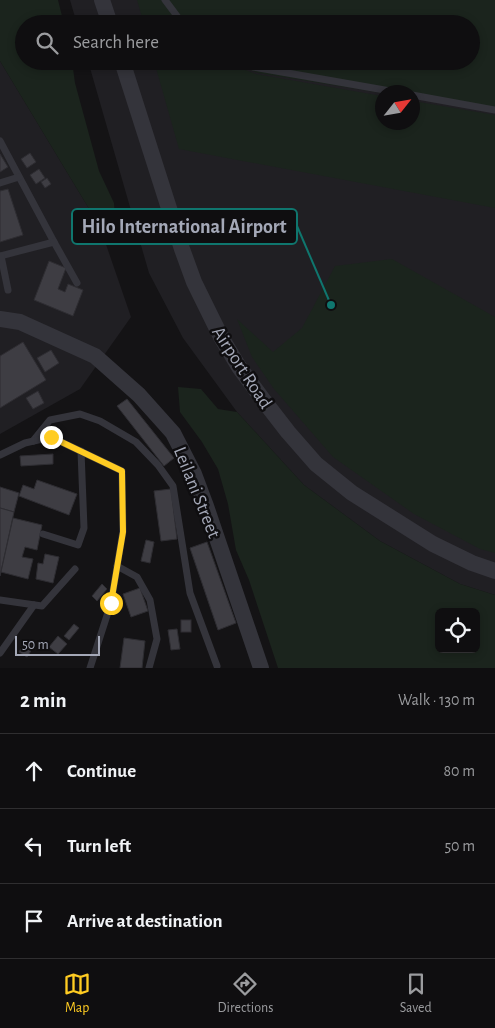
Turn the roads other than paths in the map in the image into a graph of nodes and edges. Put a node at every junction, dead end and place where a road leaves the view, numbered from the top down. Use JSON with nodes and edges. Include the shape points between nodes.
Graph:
{"nodes":[{"id":1,"x":102,"y":0,"type":"edge"},
{"id":2,"x":164,"y":0,"type":"edge"},
{"id":3,"x":107,"y":15,"type":"edge"},
{"id":4,"x":176,"y":15,"type":"edge"},
{"id":5,"x":125,"y":70,"type":"edge"},
{"id":6,"x":270,"y":70,"type":"edge"},
{"id":7,"x":375,"y":88,"type":"edge"},
{"id":8,"x":420,"y":97,"type":"edge"},
{"id":9,"x":495,"y":110,"type":"edge"},
{"id":10,"x":0,"y":141,"type":"edge"},
{"id":11,"x":19,"y":177,"type":"junction"},
{"id":12,"x":0,"y":183,"type":"edge"},
{"id":13,"x":54,"y":242,"type":"junction"},
{"id":14,"x":0,"y":256,"type":"edge"},
{"id":15,"x":77,"y":283,"type":"dead end"},
{"id":16,"x":8,"y":290,"type":"dead end"},
{"id":17,"x":0,"y":319,"type":"edge"},
{"id":18,"x":33,"y":441,"type":"junction"},
{"id":19,"x":81,"y":451,"type":"junction"},
{"id":20,"x":0,"y":456,"type":"edge"},
{"id":21,"x":43,"y":534,"type":"dead end"},
{"id":22,"x":117,"y":566,"type":"junction"},
{"id":23,"x":75,"y":569,"type":"dead end"},
{"id":24,"x":495,"y":571,"type":"edge"},
{"id":25,"x":0,"y":600,"type":"edge"},
{"id":26,"x":34,"y":605,"type":"junction"},
{"id":27,"x":0,"y":653,"type":"edge"},
{"id":28,"x":217,"y":666,"type":"dead end"},
{"id":29,"x":90,"y":668,"type":"edge"},
{"id":30,"x":149,"y":668,"type":"edge"},
{"id":31,"x":261,"y":668,"type":"edge"}],
"edges":[{"from":1,"to":3,"type":"street"},
{"from":2,"to":4,"type":"lane"},
{"from":5,"to":24,"type":"street","name":"Airport Road","via":[[194,282],[221,337],[264,401],[316,464],[352,493],[433,544]]},
{"from":6,"to":7,"type":"lane"},
{"from":8,"to":9,"type":"lane"},
{"from":10,"to":11,"type":"lane"},
{"from":11,"to":12,"type":"lane"},
{"from":11,"to":13,"type":"lane"},
{"from":13,"to":14,"type":"lane"},
{"from":13,"to":15,"type":"lane"},
{"from":14,"to":16,"type":"lane"},
{"from":17,"to":31,"type":"street","name":"Leilani Street","via":[[20,322],[95,356],[139,395],[173,433],[206,506]]},
{"from":18,"to":19,"type":"lane","via":[[51,437]]},
{"from":18,"to":20,"type":"lane"},
{"from":18,"to":28,"type":"lane","via":[[50,420],[80,414],[100,421],[136,442],[158,465],[173,486],[190,593]]},
{"from":19,"to":21,"type":"lane","via":[[84,528],[78,546]]},
{"from":19,"to":22,"type":"lane","via":[[122,471],[123,532]]},
{"from":22,"to":29,"type":"lane","via":[[111,603]]},
{"from":22,"to":30,"type":"lane","via":[[137,577],[150,600],[157,639]]},
{"from":23,"to":26,"type":"lane","via":[[42,606]]},
{"from":25,"to":26,"type":"lane"},
{"from":26,"to":27,"type":"lane"}]}
